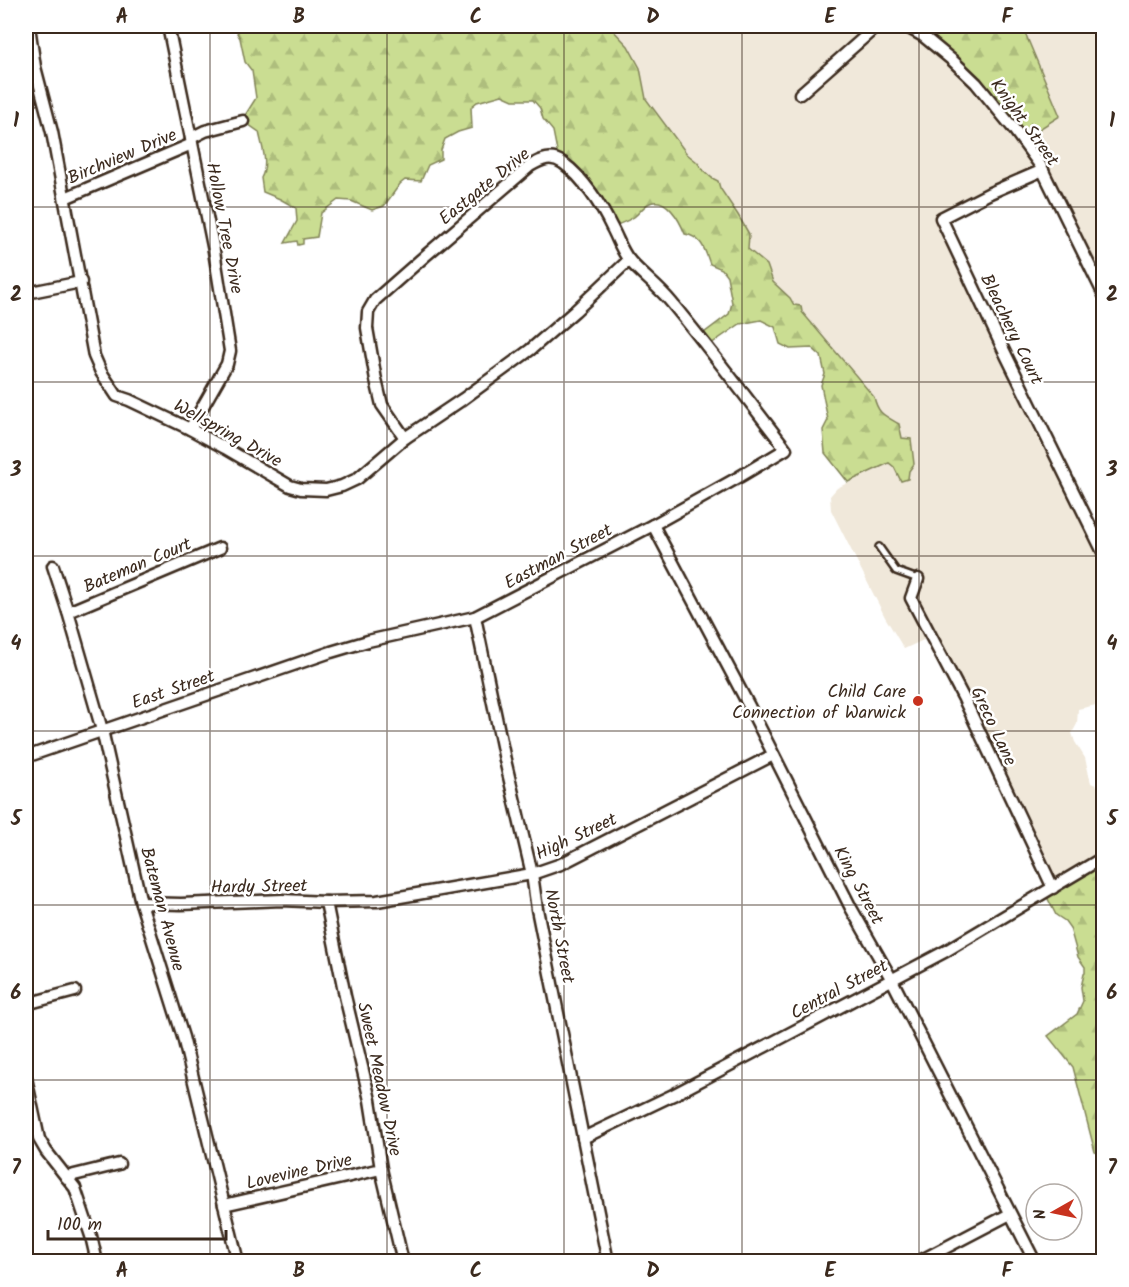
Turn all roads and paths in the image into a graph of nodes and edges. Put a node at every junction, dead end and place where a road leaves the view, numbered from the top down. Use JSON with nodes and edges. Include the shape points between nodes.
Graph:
{"nodes":[{"id":1,"x":29,"y":26,"type":"edge"},
{"id":2,"x":168,"y":26,"type":"edge"},
{"id":3,"x":877,"y":26,"type":"edge"},
{"id":4,"x":905,"y":26,"type":"edge"},
{"id":5,"x":30,"y":68,"type":"edge"},
{"id":6,"x":800,"y":94,"type":"dead end"},
{"id":7,"x":243,"y":121,"type":"dead end"},
{"id":8,"x":191,"y":141,"type":"junction"},
{"id":9,"x":1043,"y":171,"type":"junction"},
{"id":10,"x":65,"y":198,"type":"junction"},
{"id":11,"x":629,"y":260,"type":"junction"},
{"id":12,"x":81,"y":282,"type":"junction"},
{"id":13,"x":26,"y":293,"type":"edge"},
{"id":14,"x":1104,"y":295,"type":"edge"},
{"id":15,"x":190,"y":429,"type":"junction"},
{"id":16,"x":405,"y":438,"type":"junction"},
{"id":17,"x":786,"y":449,"type":"joint"},
{"id":18,"x":653,"y":525,"type":"junction"},
{"id":19,"x":879,"y":547,"type":"dead end"},
{"id":20,"x":220,"y":548,"type":"dead end"},
{"id":21,"x":1104,"y":554,"type":"edge"},
{"id":22,"x":53,"y":566,"type":"dead end"},
{"id":23,"x":918,"y":579,"type":"joint"},
{"id":24,"x":68,"y":612,"type":"junction"},
{"id":25,"x":476,"y":618,"type":"junction"},
{"id":26,"x":331,"y":652,"type":"joint"},
{"id":27,"x":102,"y":730,"type":"junction"},
{"id":28,"x":773,"y":755,"type":"junction"},
{"id":29,"x":26,"y":757,"type":"edge"},
{"id":30,"x":1104,"y":857,"type":"edge"},
{"id":31,"x":532,"y":874,"type":"junction"},
{"id":32,"x":1053,"y":888,"type":"junction"},
{"id":33,"x":326,"y":902,"type":"junction"},
{"id":34,"x":377,"y":902,"type":"joint"},
{"id":35,"x":141,"y":903,"type":"junction"},
{"id":36,"x":892,"y":980,"type":"junction"},
{"id":37,"x":75,"y":991,"type":"dead end"},
{"id":38,"x":26,"y":1004,"type":"edge"},
{"id":39,"x":26,"y":1078,"type":"edge"},
{"id":40,"x":584,"y":1138,"type":"junction"},
{"id":41,"x":119,"y":1164,"type":"dead end"},
{"id":42,"x":381,"y":1169,"type":"junction"},
{"id":43,"x":66,"y":1177,"type":"junction"},
{"id":44,"x":224,"y":1204,"type":"junction"},
{"id":45,"x":1010,"y":1214,"type":"junction"},
{"id":46,"x":97,"y":1262,"type":"edge"},
{"id":47,"x":238,"y":1262,"type":"edge"},
{"id":48,"x":403,"y":1262,"type":"edge"},
{"id":49,"x":608,"y":1262,"type":"edge"},
{"id":50,"x":918,"y":1262,"type":"edge"},
{"id":51,"x":1035,"y":1262,"type":"edge"}],
"edges":[{"from":1,"to":5,"type":"street","name":"Wellspring Drive"},
{"from":2,"to":8,"type":"street","name":"Hollow Tree Drive"},
{"from":3,"to":6,"type":"street"},
{"from":4,"to":9,"type":"street","name":"Knight Street","via":[[923,36],[976,83]]},
{"from":5,"to":10,"type":"street","name":"Wellspring Drive","via":[[52,132]]},
{"from":7,"to":8,"type":"street","name":"Birchview Drive","via":[[205,131]]},
{"from":8,"to":10,"type":"street","name":"Birchview Drive"},
{"from":8,"to":15,"type":"street","name":"Hollow Tree Drive","via":[[230,351],[227,364]]},
{"from":9,"to":14,"type":"street","name":"Knight Street"},
{"from":9,"to":21,"type":"street","name":"Bleachery Court","via":[[941,218]]},
{"from":10,"to":12,"type":"street","name":"Wellspring Drive"},
{"from":11,"to":16,"type":"street","name":"Wellspring Drive","via":[[530,350]]},
{"from":11,"to":16,"type":"street","name":"Eastgate Drive","via":[[591,192],[564,164],[553,158],[530,166],[375,300],[368,312],[367,328],[382,405]]},
{"from":11,"to":17,"type":"street","name":"Eastgate Drive","via":[[669,299]]},
{"from":12,"to":13,"type":"street"},
{"from":12,"to":15,"type":"street","name":"Wellspring Drive","via":[[94,356],[117,396]]},
{"from":15,"to":16,"type":"street","name":"Wellspring Drive","via":[[290,486],[312,491],[357,479]]},
{"from":17,"to":18,"type":"street","name":"Eastman Street"},
{"from":18,"to":25,"type":"street","name":"Eastman Street"},
{"from":18,"to":28,"type":"street","name":"King Street"},
{"from":19,"to":23,"type":"lane","via":[[896,571]]},
{"from":20,"to":24,"type":"street","name":"Bateman Court"},
{"from":22,"to":24,"type":"street","name":"Bateman Avenue"},
{"from":23,"to":32,"type":"street","name":"Greco Lane","via":[[911,598],[969,709]]},
{"from":24,"to":27,"type":"street","name":"Bateman Avenue"},
{"from":25,"to":26,"type":"street","name":"Eastman Street"},
{"from":25,"to":31,"type":"street","name":"North Street"},
{"from":26,"to":27,"type":"street","name":"East Street"},
{"from":27,"to":29,"type":"street","name":"East Street"},
{"from":27,"to":35,"type":"street","name":"Bateman Avenue"},
{"from":28,"to":31,"type":"street","name":"High Street","via":[[561,864]]},
{"from":28,"to":36,"type":"street","name":"King Street"},
{"from":30,"to":32,"type":"street","name":"Central Street"},
{"from":31,"to":34,"type":"street","name":"High Street"},
{"from":31,"to":40,"type":"street","name":"North Street"},
{"from":32,"to":36,"type":"street","name":"Central Street"},
{"from":33,"to":34,"type":"street","name":"Hardy Street"},
{"from":33,"to":35,"type":"street","name":"Hardy Street"},
{"from":33,"to":42,"type":"street","name":"Sweet Meadow Drive","via":[[370,1100]]},
{"from":35,"to":44,"type":"street","name":"Bateman Avenue","via":[[183,1037]]},
{"from":36,"to":40,"type":"street","name":"Central Street"},
{"from":36,"to":45,"type":"street","name":"King Street"},
{"from":37,"to":38,"type":"street"},
{"from":39,"to":43,"type":"street","via":[[39,1139]]},
{"from":40,"to":49,"type":"street","name":"North Street"},
{"from":41,"to":43,"type":"street"},
{"from":42,"to":44,"type":"street","name":"Lovevine Drive"},
{"from":42,"to":48,"type":"street","name":"Sweet Meadow Drive"},
{"from":43,"to":46,"type":"street","via":[[75,1188]]},
{"from":44,"to":47,"type":"street","name":"Bateman Avenue"},
{"from":45,"to":50,"type":"street"},
{"from":45,"to":51,"type":"street","name":"King Street"}]}
